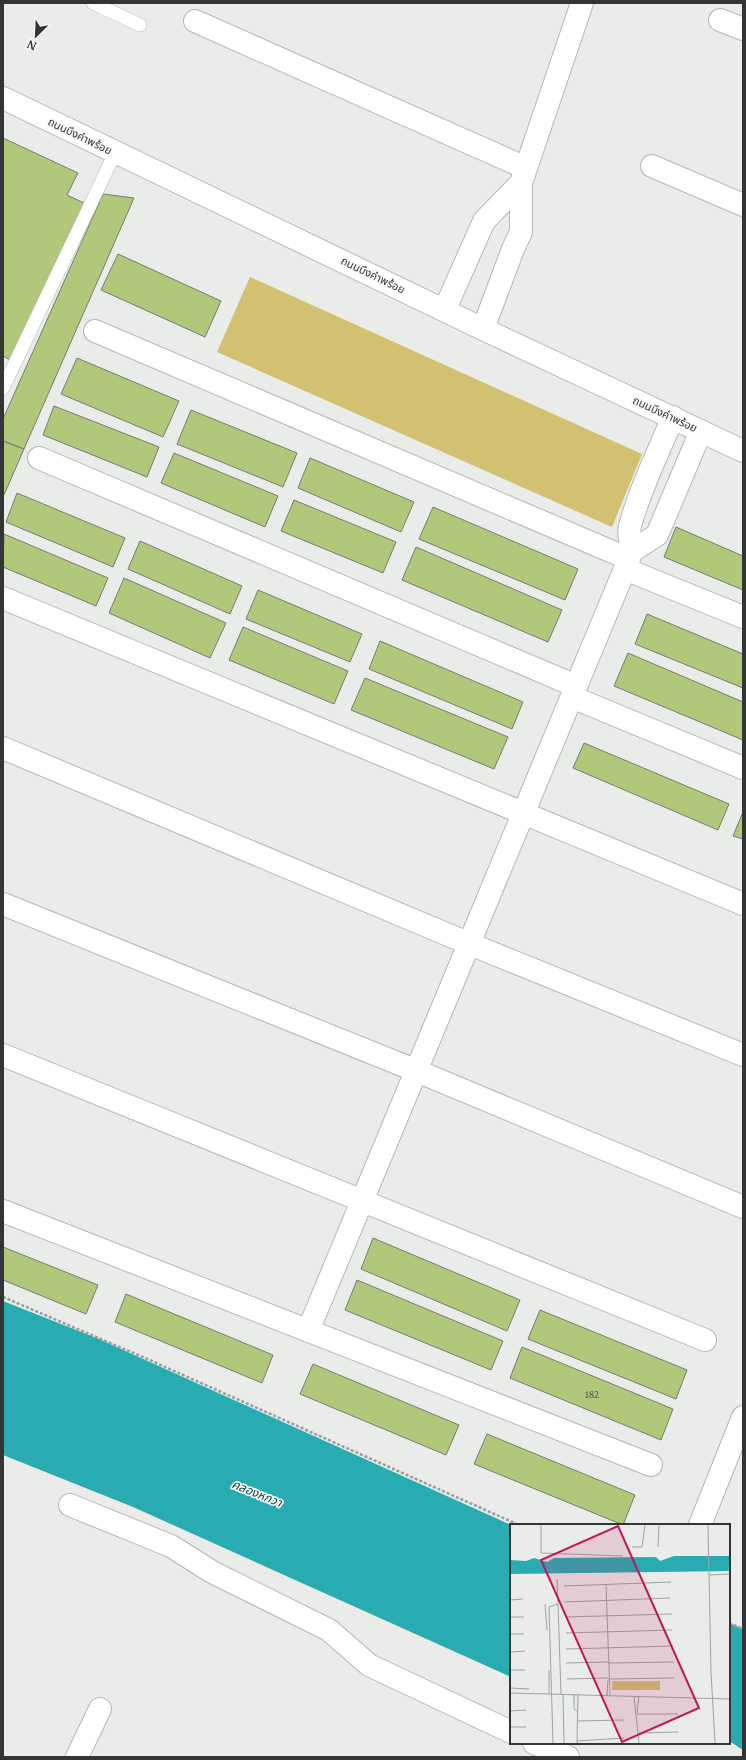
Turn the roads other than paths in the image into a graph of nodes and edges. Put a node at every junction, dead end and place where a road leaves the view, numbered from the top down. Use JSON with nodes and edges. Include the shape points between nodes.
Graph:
{"nodes":[{"id":1,"x":93,"y":3,"type":"edge"},
{"id":2,"x":577,"y":4,"type":"edge"},
{"id":3,"x":720,"y":20,"type":"dead end"},
{"id":4,"x":195,"y":21,"type":"dead end"},
{"id":5,"x":140,"y":25,"type":"dead end"},
{"id":6,"x":743,"y":29,"type":"edge"},
{"id":7,"x":3,"y":98,"type":"edge"},
{"id":8,"x":115,"y":153,"type":"junction"},
{"id":9,"x":652,"y":166,"type":"dead end"},
{"id":10,"x":523,"y":175,"type":"junction"},
{"id":11,"x":743,"y":204,"type":"edge"},
{"id":12,"x":444,"y":309,"type":"junction"},
{"id":13,"x":483,"y":329,"type":"junction"},
{"id":14,"x":95,"y":331,"type":"dead end"},
{"id":15,"x":3,"y":388,"type":"edge"},
{"id":16,"x":673,"y":417,"type":"junction"},
{"id":17,"x":701,"y":431,"type":"junction"},
{"id":18,"x":743,"y":451,"type":"edge"},
{"id":19,"x":38,"y":458,"type":"dead end"},
{"id":20,"x":628,"y":560,"type":"junction"},
{"id":21,"x":3,"y":598,"type":"edge"},
{"id":22,"x":743,"y":617,"type":"edge"},
{"id":23,"x":574,"y":692,"type":"junction"},
{"id":24,"x":3,"y":748,"type":"edge"},
{"id":25,"x":743,"y":768,"type":"edge"},
{"id":26,"x":523,"y":814,"type":"junction"},
{"id":27,"x":3,"y":904,"type":"edge"},
{"id":28,"x":743,"y":904,"type":"edge"},
{"id":29,"x":470,"y":944,"type":"junction"},
{"id":30,"x":3,"y":1055,"type":"edge"},
{"id":31,"x":743,"y":1055,"type":"edge"},
{"id":32,"x":417,"y":1071,"type":"junction"},
{"id":33,"x":363,"y":1202,"type":"junction"},
{"id":34,"x":743,"y":1207,"type":"edge"},
{"id":35,"x":3,"y":1211,"type":"edge"},
{"id":36,"x":308,"y":1331,"type":"junction"},
{"id":37,"x":705,"y":1340,"type":"dead end"},
{"id":38,"x":743,"y":1418,"type":"edge"},
{"id":39,"x":651,"y":1465,"type":"dead end"},
{"id":40,"x":70,"y":1505,"type":"dead end"},
{"id":41,"x":700,"y":1524,"type":"edge"},
{"id":42,"x":100,"y":1709,"type":"dead end"},
{"id":43,"x":510,"y":1732,"type":"edge"},
{"id":44,"x":536,"y":1744,"type":"edge"},
{"id":45,"x":77,"y":1757,"type":"edge"},
{"id":46,"x":568,"y":1757,"type":"edge"}],
"edges":[{"from":1,"to":5,"type":"lane"},
{"from":2,"to":10,"type":"street"},
{"from":3,"to":6,"type":"street"},
{"from":4,"to":10,"type":"street"},
{"from":7,"to":8,"type":"street","name":"ถนนบึงคำพร้อย"},
{"from":8,"to":12,"type":"street","name":"ถนนบึงคำพร้อย"},
{"from":8,"to":15,"type":"lane"},
{"from":9,"to":11,"type":"street"},
{"from":10,"to":12,"type":"street","via":[[484,221]]},
{"from":10,"to":13,"type":"street","via":[[521,232]]},
{"from":12,"to":13,"type":"street","name":"ถนนบึงคำพร้อย"},
{"from":13,"to":16,"type":"street","name":"ถนนบึงคำพร้อย"},
{"from":14,"to":20,"type":"street"},
{"from":16,"to":17,"type":"street","name":"ถนนบึงคำพร้อย"},
{"from":16,"to":20,"type":"street","via":[[629,528]]},
{"from":17,"to":18,"type":"street","name":"ถนนบึงคำพร้อย"},
{"from":17,"to":20,"type":"street","via":[[657,535]]},
{"from":19,"to":23,"type":"street"},
{"from":20,"to":22,"type":"street"},
{"from":20,"to":23,"type":"street"},
{"from":21,"to":26,"type":"street"},
{"from":23,"to":25,"type":"street"},
{"from":23,"to":26,"type":"street"},
{"from":24,"to":29,"type":"street"},
{"from":26,"to":28,"type":"street"},
{"from":26,"to":29,"type":"street"},
{"from":27,"to":32,"type":"street"},
{"from":29,"to":31,"type":"street"},
{"from":29,"to":32,"type":"street"},
{"from":30,"to":33,"type":"street"},
{"from":32,"to":33,"type":"street"},
{"from":32,"to":34,"type":"street"},
{"from":33,"to":36,"type":"street"},
{"from":33,"to":37,"type":"street"},
{"from":35,"to":36,"type":"street"},
{"from":36,"to":39,"type":"street"},
{"from":38,"to":41,"type":"street"},
{"from":40,"to":43,"type":"street","via":[[170,1546],[212,1572],[329,1630],[369,1665]]},
{"from":42,"to":45,"type":"street"},
{"from":44,"to":46,"type":"street"}]}
